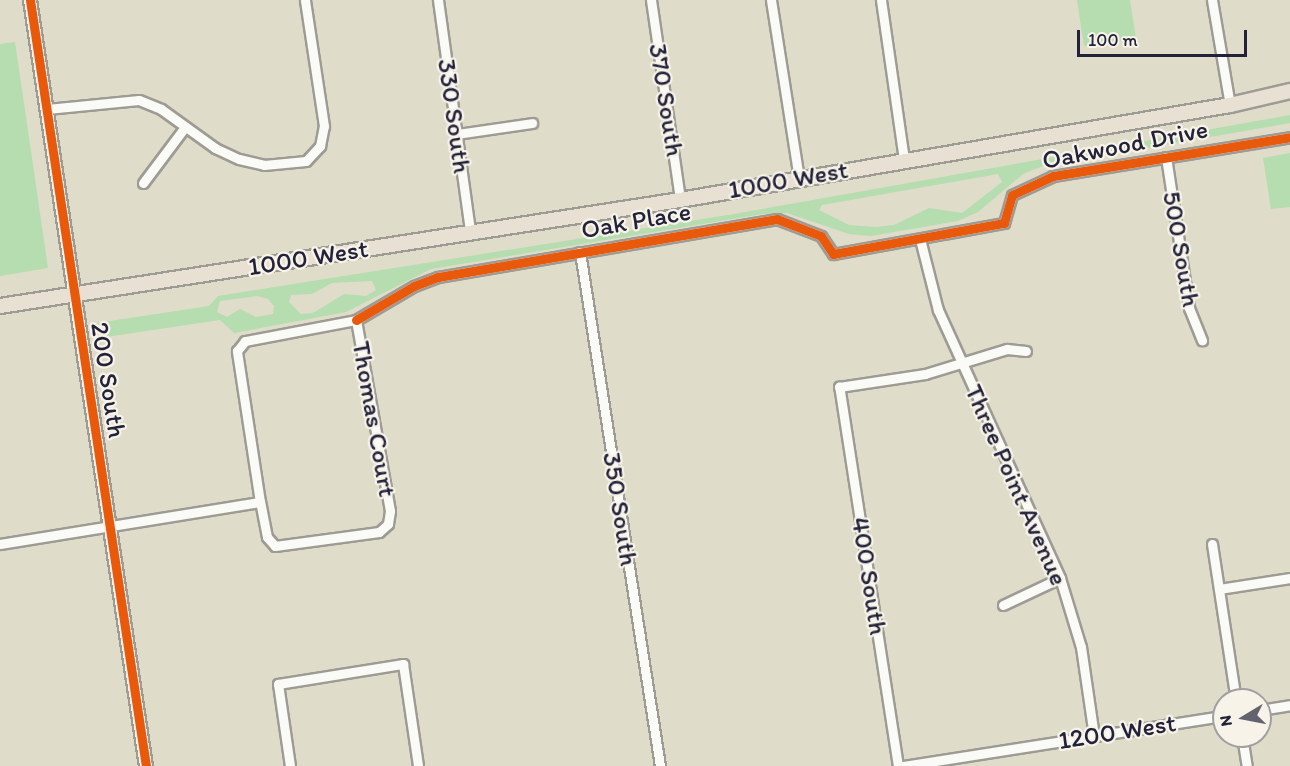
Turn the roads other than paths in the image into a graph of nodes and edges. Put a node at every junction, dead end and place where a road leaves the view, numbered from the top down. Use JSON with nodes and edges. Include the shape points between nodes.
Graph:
{"nodes":[{"id":1,"x":30,"y":0,"type":"edge"},
{"id":2,"x":304,"y":0,"type":"edge"},
{"id":3,"x":438,"y":0,"type":"edge"},
{"id":4,"x":651,"y":0,"type":"edge"},
{"id":5,"x":771,"y":0,"type":"edge"},
{"id":6,"x":882,"y":0,"type":"edge"},
{"id":7,"x":1212,"y":0,"type":"edge"},
{"id":8,"x":1290,"y":91,"type":"edge"},
{"id":9,"x":1230,"y":105,"type":"junction"},
{"id":10,"x":47,"y":110,"type":"junction"},
{"id":11,"x":532,"y":123,"type":"dead end"},
{"id":12,"x":185,"y":128,"type":"junction"},
{"id":13,"x":457,"y":134,"type":"junction"},
{"id":14,"x":1290,"y":137,"type":"edge"},
{"id":15,"x":1166,"y":157,"type":"junction"},
{"id":16,"x":904,"y":159,"type":"junction"},
{"id":17,"x":799,"y":178,"type":"junction"},
{"id":18,"x":143,"y":183,"type":"dead end"},
{"id":19,"x":680,"y":200,"type":"junction"},
{"id":20,"x":471,"y":232,"type":"junction"},
{"id":21,"x":920,"y":239,"type":"junction"},
{"id":22,"x":580,"y":252,"type":"junction"},
{"id":23,"x":74,"y":297,"type":"junction"},
{"id":24,"x":0,"y":306,"type":"edge"},
{"id":25,"x":356,"y":320,"type":"junction"},
{"id":26,"x":1202,"y":340,"type":"dead end"},
{"id":27,"x":1026,"y":351,"type":"dead end"},
{"id":28,"x":961,"y":361,"type":"junction"},
{"id":29,"x":260,"y":502,"type":"junction"},
{"id":30,"x":109,"y":527,"type":"junction"},
{"id":31,"x":0,"y":544,"type":"edge"},
{"id":32,"x":1212,"y":544,"type":"dead end"},
{"id":33,"x":1060,"y":578,"type":"junction"},
{"id":34,"x":1290,"y":578,"type":"edge"},
{"id":35,"x":1219,"y":589,"type":"junction"},
{"id":36,"x":1003,"y":605,"type":"dead end"},
{"id":37,"x":1234,"y":688,"type":"edge"},
{"id":38,"x":1290,"y":705,"type":"edge"},
{"id":39,"x":1272,"y":708,"type":"edge"},
{"id":40,"x":1212,"y":718,"type":"edge"},
{"id":41,"x":1094,"y":736,"type":"junction"},
{"id":42,"x":1244,"y":748,"type":"edge"},
{"id":43,"x":146,"y":766,"type":"edge"},
{"id":44,"x":290,"y":766,"type":"edge"},
{"id":45,"x":418,"y":766,"type":"edge"},
{"id":46,"x":660,"y":766,"type":"edge"},
{"id":47,"x":898,"y":766,"type":"edge"},
{"id":48,"x":903,"y":766,"type":"edge"},
{"id":49,"x":1247,"y":766,"type":"edge"}],
"edges":[{"from":1,"to":10,"type":"street","name":"200 South"},
{"from":2,"to":12,"type":"street","via":[[324,126],[320,146],[306,161],[264,165],[239,159]]},
{"from":3,"to":13,"type":"street","name":"330 South"},
{"from":4,"to":19,"type":"street","name":"370 South"},
{"from":5,"to":17,"type":"street"},
{"from":6,"to":16,"type":"street"},
{"from":7,"to":9,"type":"street"},
{"from":8,"to":9,"type":"main road","name":"1000 West"},
{"from":9,"to":16,"type":"main road","name":"1000 West"},
{"from":10,"to":12,"type":"street","via":[[139,100],[161,109]]},
{"from":10,"to":23,"type":"street","name":"200 South"},
{"from":11,"to":13,"type":"street"},
{"from":12,"to":18,"type":"street"},
{"from":13,"to":20,"type":"street","name":"330 South"},
{"from":14,"to":15,"type":"street","name":"Oakwood Drive"},
{"from":15,"to":21,"type":"street","name":"Oakwood Drive","via":[[1053,176],[1012,195],[1004,223]]},
{"from":15,"to":26,"type":"street","name":"500 South","via":[[1189,308]]},
{"from":16,"to":17,"type":"main road","name":"1000 West"},
{"from":17,"to":19,"type":"main road","name":"1000 West"},
{"from":19,"to":20,"type":"main road","name":"1000 West"},
{"from":20,"to":23,"type":"main road","name":"1000 West"},
{"from":21,"to":22,"type":"street","name":"Oak Place","via":[[833,254],[821,236],[777,219]]},
{"from":21,"to":28,"type":"street","name":"Three Point Avenue","via":[[938,310]]},
{"from":22,"to":25,"type":"street","name":"Oak Place","via":[[438,278],[414,286]]},
{"from":22,"to":46,"type":"street","name":"350 South"},
{"from":23,"to":24,"type":"main road","name":"1000 West"},
{"from":23,"to":30,"type":"street","name":"200 South"},
{"from":25,"to":29,"type":"street","name":"Thomas Court","via":[[244,341],[237,351]]},
{"from":25,"to":29,"type":"street","name":"Thomas Court","via":[[390,511],[388,524],[379,532],[275,546],[267,537]]},
{"from":27,"to":28,"type":"street","via":[[1007,349]]},
{"from":28,"to":33,"type":"street","name":"Three Point Avenue"},
{"from":28,"to":47,"type":"street","name":"400 South","via":[[925,374],[839,387]]},
{"from":29,"to":30,"type":"street"},
{"from":30,"to":31,"type":"street"},
{"from":30,"to":43,"type":"street","name":"200 South"},
{"from":32,"to":35,"type":"street"},
{"from":33,"to":36,"type":"street"},
{"from":33,"to":41,"type":"street","name":"Three Point Avenue","via":[[1080,647]]},
{"from":34,"to":35,"type":"street"},
{"from":35,"to":37,"type":"street"},
{"from":38,"to":39,"type":"street"},
{"from":40,"to":41,"type":"street","name":"1200 West"},
{"from":41,"to":48,"type":"street","name":"1200 West"},
{"from":42,"to":49,"type":"street"},
{"from":44,"to":45,"type":"street","via":[[278,684],[403,664]]}]}
